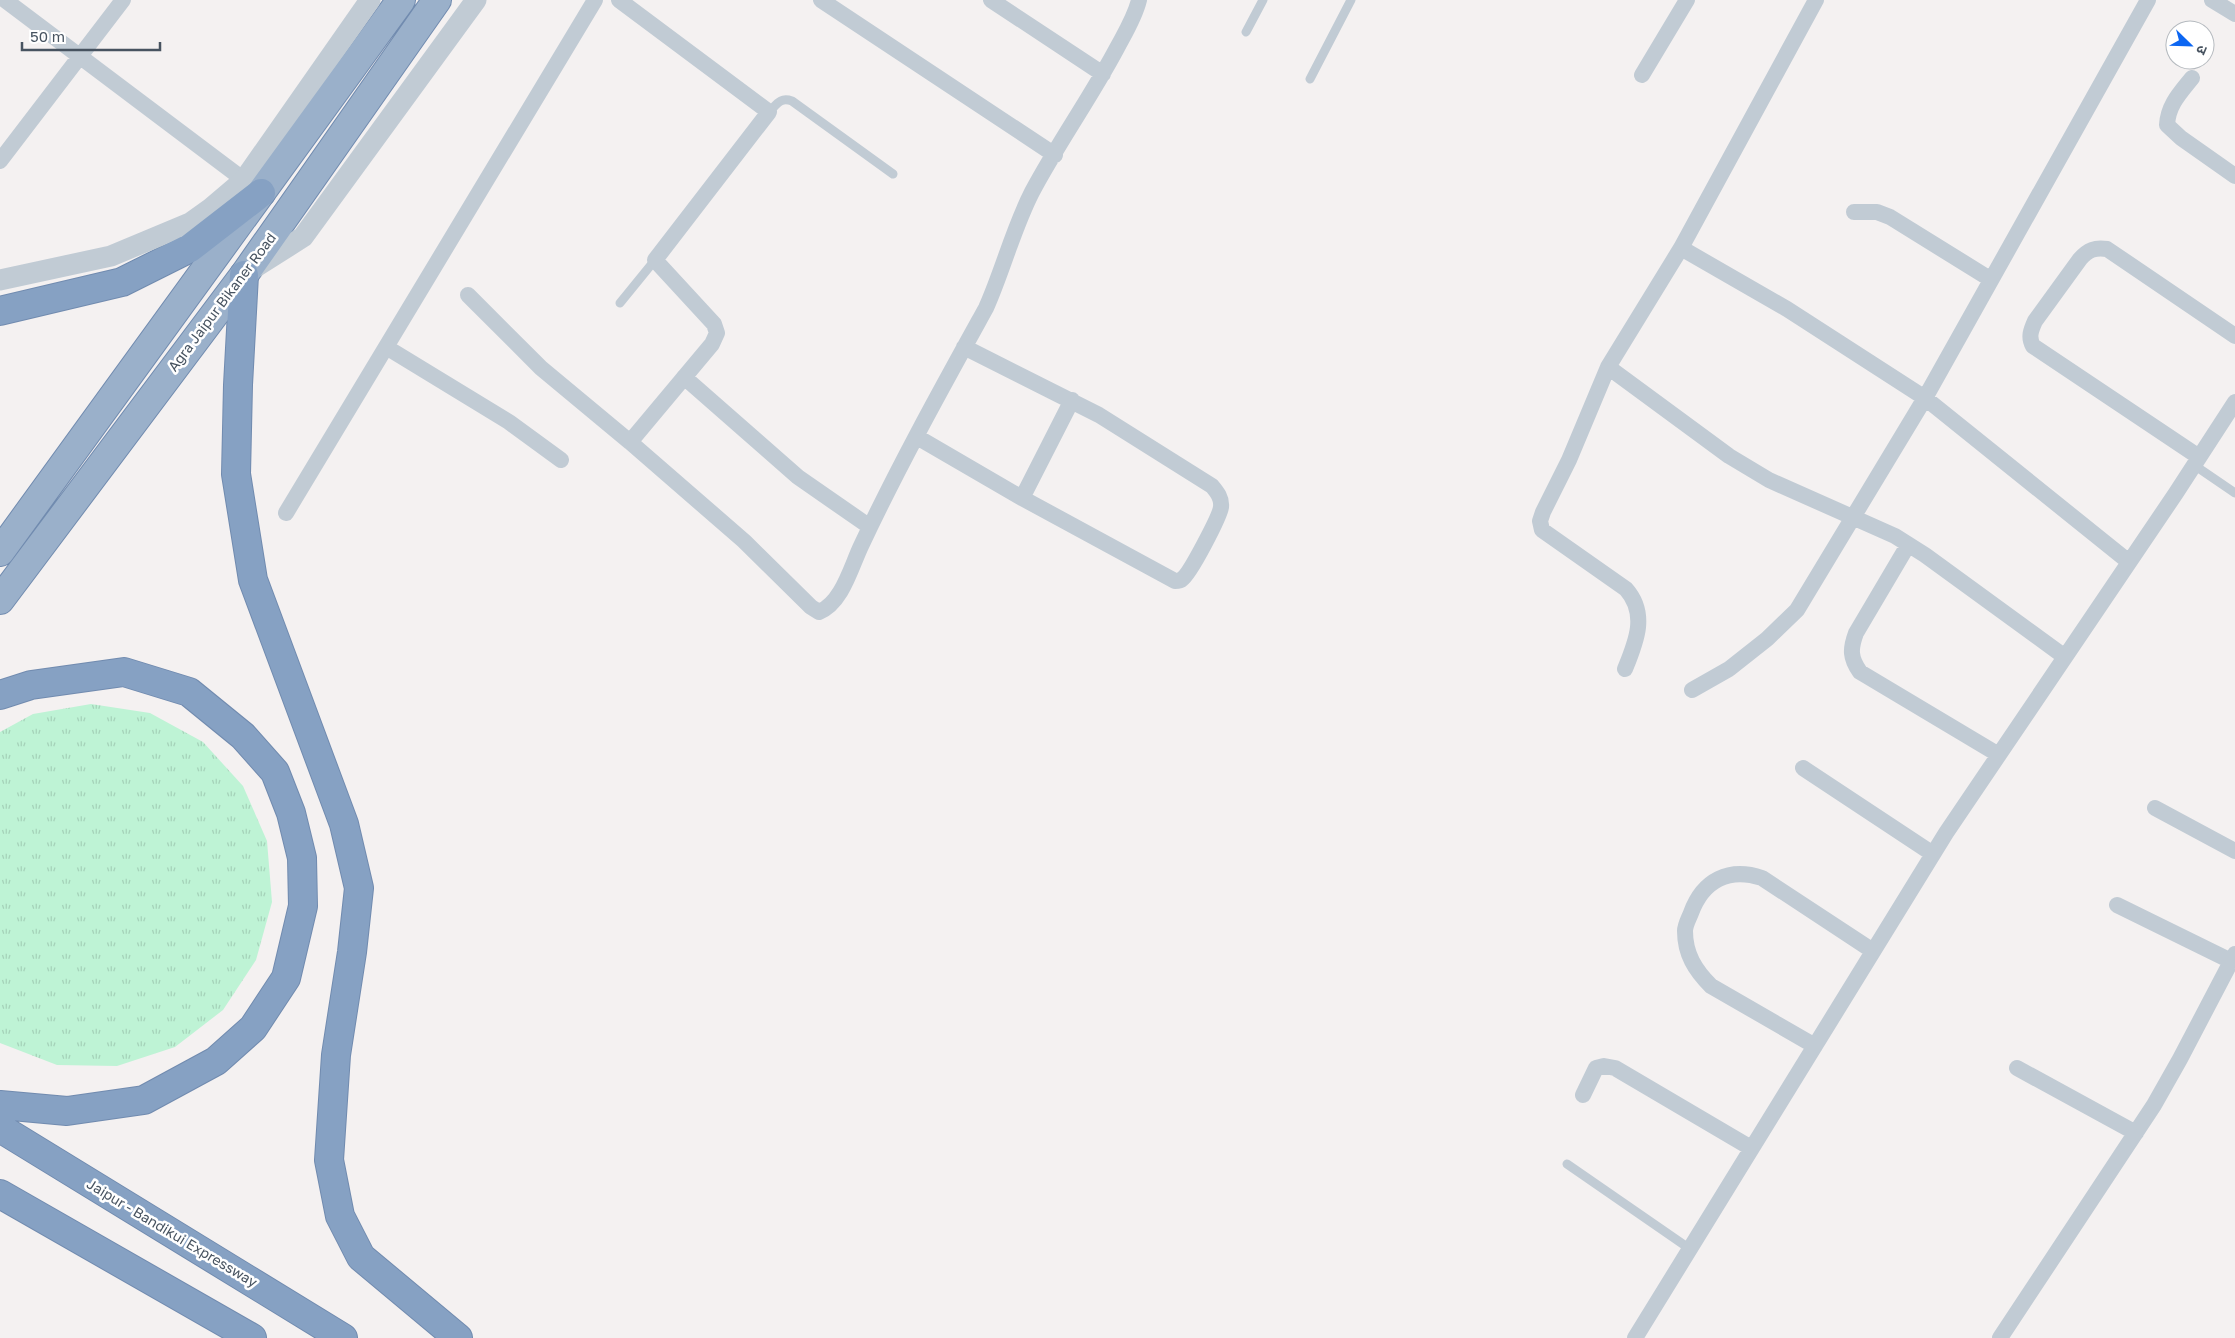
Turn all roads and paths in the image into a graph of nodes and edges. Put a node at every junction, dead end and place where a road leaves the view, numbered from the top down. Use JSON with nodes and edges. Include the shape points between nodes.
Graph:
{"nodes":[{"id":1,"x":5,"y":0,"type":"edge"},
{"id":2,"x":123,"y":0,"type":"edge"},
{"id":3,"x":370,"y":0,"type":"edge"},
{"id":4,"x":401,"y":0,"type":"edge"},
{"id":5,"x":437,"y":0,"type":"edge"},
{"id":6,"x":476,"y":0,"type":"edge"},
{"id":7,"x":595,"y":0,"type":"edge"},
{"id":8,"x":618,"y":0,"type":"edge"},
{"id":9,"x":821,"y":0,"type":"edge"},
{"id":10,"x":991,"y":0,"type":"edge"},
{"id":11,"x":1138,"y":0,"type":"edge"},
{"id":12,"x":1263,"y":0,"type":"edge"},
{"id":13,"x":1351,"y":0,"type":"edge"},
{"id":14,"x":1687,"y":0,"type":"edge"},
{"id":15,"x":1816,"y":0,"type":"edge"},
{"id":16,"x":2148,"y":0,"type":"edge"},
{"id":17,"x":2212,"y":0,"type":"edge"},
{"id":18,"x":2235,"y":14,"type":"edge"},
{"id":19,"x":1246,"y":32,"type":"dead end"},
{"id":20,"x":80,"y":56,"type":"junction"},
{"id":21,"x":1103,"y":74,"type":"junction"},
{"id":22,"x":1642,"y":75,"type":"dead end"},
{"id":23,"x":2192,"y":78,"type":"dead end"},
{"id":24,"x":1310,"y":79,"type":"dead end"},
{"id":25,"x":769,"y":112,"type":"junction"},
{"id":26,"x":1055,"y":155,"type":"junction"},
{"id":27,"x":0,"y":161,"type":"edge"},
{"id":28,"x":893,"y":174,"type":"dead end"},
{"id":29,"x":2235,"y":176,"type":"edge"},
{"id":30,"x":252,"y":187,"type":"junction"},
{"id":31,"x":1854,"y":212,"type":"dead end"},
{"id":32,"x":1681,"y":248,"type":"junction"},
{"id":33,"x":655,"y":260,"type":"junction"},
{"id":34,"x":244,"y":275,"type":"junction"},
{"id":35,"x":1990,"y":279,"type":"junction"},
{"id":36,"x":0,"y":280,"type":"edge"},
{"id":37,"x":468,"y":295,"type":"dead end"},
{"id":38,"x":620,"y":303,"type":"dead end"},
{"id":39,"x":0,"y":311,"type":"edge"},
{"id":40,"x":2235,"y":336,"type":"edge"},
{"id":41,"x":386,"y":347,"type":"junction"},
{"id":42,"x":964,"y":347,"type":"junction"},
{"id":43,"x":1608,"y":367,"type":"junction"},
{"id":44,"x":684,"y":377,"type":"junction"},
{"id":45,"x":1926,"y":398,"type":"junction"},
{"id":46,"x":1072,"y":400,"type":"junction"},
{"id":47,"x":2233,"y":411,"type":"edge"},
{"id":48,"x":917,"y":437,"type":"junction"},
{"id":49,"x":630,"y":442,"type":"junction"},
{"id":50,"x":561,"y":460,"type":"dead end"},
{"id":51,"x":2197,"y":461,"type":"junction"},
{"id":52,"x":2235,"y":493,"type":"edge"},
{"id":53,"x":1022,"y":498,"type":"junction"},
{"id":54,"x":286,"y":514,"type":"dead end"},
{"id":55,"x":1854,"y":517,"type":"junction"},
{"id":56,"x":870,"y":527,"type":"junction"},
{"id":57,"x":1908,"y":545,"type":"junction"},
{"id":58,"x":0,"y":552,"type":"edge"},
{"id":59,"x":2129,"y":562,"type":"junction"},
{"id":60,"x":0,"y":600,"type":"edge"},
{"id":61,"x":2065,"y":657,"type":"junction"},
{"id":62,"x":1625,"y":670,"type":"dead end"},
{"id":63,"x":1692,"y":690,"type":"dead end"},
{"id":64,"x":0,"y":695,"type":"edge"},
{"id":65,"x":1999,"y":755,"type":"junction"},
{"id":66,"x":1803,"y":768,"type":"dead end"},
{"id":67,"x":2155,"y":808,"type":"dead end"},
{"id":68,"x":2235,"y":851,"type":"edge"},
{"id":69,"x":1933,"y":854,"type":"junction"},
{"id":70,"x":2118,"y":904,"type":"dead end"},
{"id":71,"x":1873,"y":951,"type":"junction"},
{"id":72,"x":2233,"y":958,"type":"edge"},
{"id":73,"x":1814,"y":1046,"type":"junction"},
{"id":74,"x":2017,"y":1068,"type":"dead end"},
{"id":75,"x":1583,"y":1095,"type":"dead end"},
{"id":76,"x":0,"y":1105,"type":"edge"},
{"id":77,"x":0,"y":1128,"type":"edge"},
{"id":78,"x":2136,"y":1133,"type":"junction"},
{"id":79,"x":1751,"y":1148,"type":"junction"},
{"id":80,"x":1567,"y":1164,"type":"dead end"},
{"id":81,"x":0,"y":1194,"type":"edge"},
{"id":82,"x":1690,"y":1249,"type":"junction"},
{"id":83,"x":252,"y":1338,"type":"edge"},
{"id":84,"x":343,"y":1338,"type":"edge"},
{"id":85,"x":458,"y":1338,"type":"edge"},
{"id":86,"x":1635,"y":1338,"type":"edge"},
{"id":87,"x":2000,"y":1338,"type":"edge"}],
"edges":[{"from":1,"to":20,"type":"street"},
{"from":2,"to":20,"type":"street"},
{"from":3,"to":30,"type":"street"},
{"from":4,"to":30,"type":"highway"},
{"from":5,"to":34,"type":"highway","name":"Agra Jaipur Bikaner Road"},
{"from":6,"to":34,"type":"street","via":[[303,237]]},
{"from":7,"to":41,"type":"street"},
{"from":8,"to":25,"type":"street"},
{"from":9,"to":26,"type":"street"},
{"from":10,"to":21,"type":"street"},
{"from":11,"to":21,"type":"street"},
{"from":12,"to":19,"type":"lane"},
{"from":13,"to":24,"type":"lane"},
{"from":14,"to":22,"type":"street"},
{"from":15,"to":32,"type":"street"},
{"from":16,"to":35,"type":"street"},
{"from":17,"to":18,"type":"street"},
{"from":20,"to":27,"type":"street"},
{"from":20,"to":30,"type":"street"},
{"from":21,"to":26,"type":"street"},
{"from":23,"to":29,"type":"street","via":[[2174,100],[2167,115],[2167,125]]},
{"from":25,"to":28,"type":"lane","via":[[780,101],[792,102]]},
{"from":25,"to":33,"type":"street"},
{"from":26,"to":42,"type":"street","via":[[1017,224],[1002,272]]},
{"from":30,"to":36,"type":"street","via":[[190,223],[111,256]]},
{"from":30,"to":39,"type":"highway","via":[[190,248],[122,282]]},
{"from":30,"to":58,"type":"highway"},
{"from":31,"to":35,"type":"street","via":[[1877,212],[1890,217]]},
{"from":32,"to":43,"type":"street"},
{"from":32,"to":45,"type":"street","via":[[1787,309]]},
{"from":33,"to":38,"type":"lane"},
{"from":33,"to":44,"type":"street","via":[[714,324],[717,334]]},
{"from":34,"to":60,"type":"highway","name":"Agra Jaipur Bikaner Road"},
{"from":34,"to":85,"type":"highway","via":[[236,474],[253,580],[344,824],[359,888],[336,1055],[329,1160],[340,1216],[361,1257]]},
{"from":35,"to":45,"type":"street"},
{"from":37,"to":49,"type":"street","via":[[534,362]]},
{"from":40,"to":51,"type":"street","via":[[2107,249],[2100,248],[2088,250],[2080,259],[2031,331],[2033,346]]},
{"from":41,"to":50,"type":"street","via":[[510,422]]},
{"from":41,"to":54,"type":"street"},
{"from":42,"to":46,"type":"street"},
{"from":42,"to":48,"type":"street"},
{"from":43,"to":55,"type":"street","via":[[1729,456],[1769,480]]},
{"from":43,"to":62,"type":"street","via":[[1540,521],[1542,530],[1549,536],[1626,589],[1634,598],[1639,632]]},
{"from":44,"to":49,"type":"street"},
{"from":44,"to":56,"type":"street","via":[[798,477]]},
{"from":45,"to":55,"type":"street"},
{"from":45,"to":59,"type":"street"},
{"from":46,"to":53,"type":"street"},
{"from":46,"to":53,"type":"street","via":[[1212,486],[1219,494],[1219,516],[1190,570],[1175,582]]},
{"from":47,"to":51,"type":"street"},
{"from":48,"to":53,"type":"street"},
{"from":48,"to":56,"type":"street"},
{"from":49,"to":56,"type":"street","via":[[744,541],[819,612],[828,608],[837,597]]},
{"from":51,"to":52,"type":"lane"},
{"from":51,"to":59,"type":"street"},
{"from":55,"to":57,"type":"street"},
{"from":55,"to":63,"type":"street","via":[[1797,610],[1767,640],[1729,669]]},
{"from":57,"to":61,"type":"street"},
{"from":57,"to":65,"type":"street","via":[[1856,633],[1851,648],[1852,660],[1860,672]]},
{"from":59,"to":61,"type":"street"},
{"from":61,"to":65,"type":"street"},
{"from":64,"to":76,"type":"highway","via":[[31,684],[124,672],[189,692],[243,736],[275,772],[291,813],[302,858],[303,906],[286,978],[253,1028],[216,1061],[144,1100],[67,1111]]},
{"from":65,"to":69,"type":"street"},
{"from":66,"to":69,"type":"street"},
{"from":67,"to":68,"type":"street"},
{"from":69,"to":71,"type":"street"},
{"from":70,"to":72,"type":"street"},
{"from":71,"to":73,"type":"street"},
{"from":71,"to":73,"type":"street","via":[[1762,878],[1747,873],[1725,876],[1707,885],[1694,903],[1685,930],[1689,954],[1697,972],[1711,986]]},
{"from":72,"to":78,"type":"street","via":[[2180,1059]]},
{"from":73,"to":79,"type":"street"},
{"from":74,"to":78,"type":"street"},
{"from":75,"to":79,"type":"street","via":[[1596,1068],[1615,1068]]},
{"from":77,"to":84,"type":"highway","name":"Jaipur - Bandikui Expressway"},
{"from":78,"to":87,"type":"street"},
{"from":79,"to":82,"type":"street"},
{"from":80,"to":82,"type":"lane"},
{"from":81,"to":83,"type":"highway"},
{"from":82,"to":86,"type":"street"}]}
